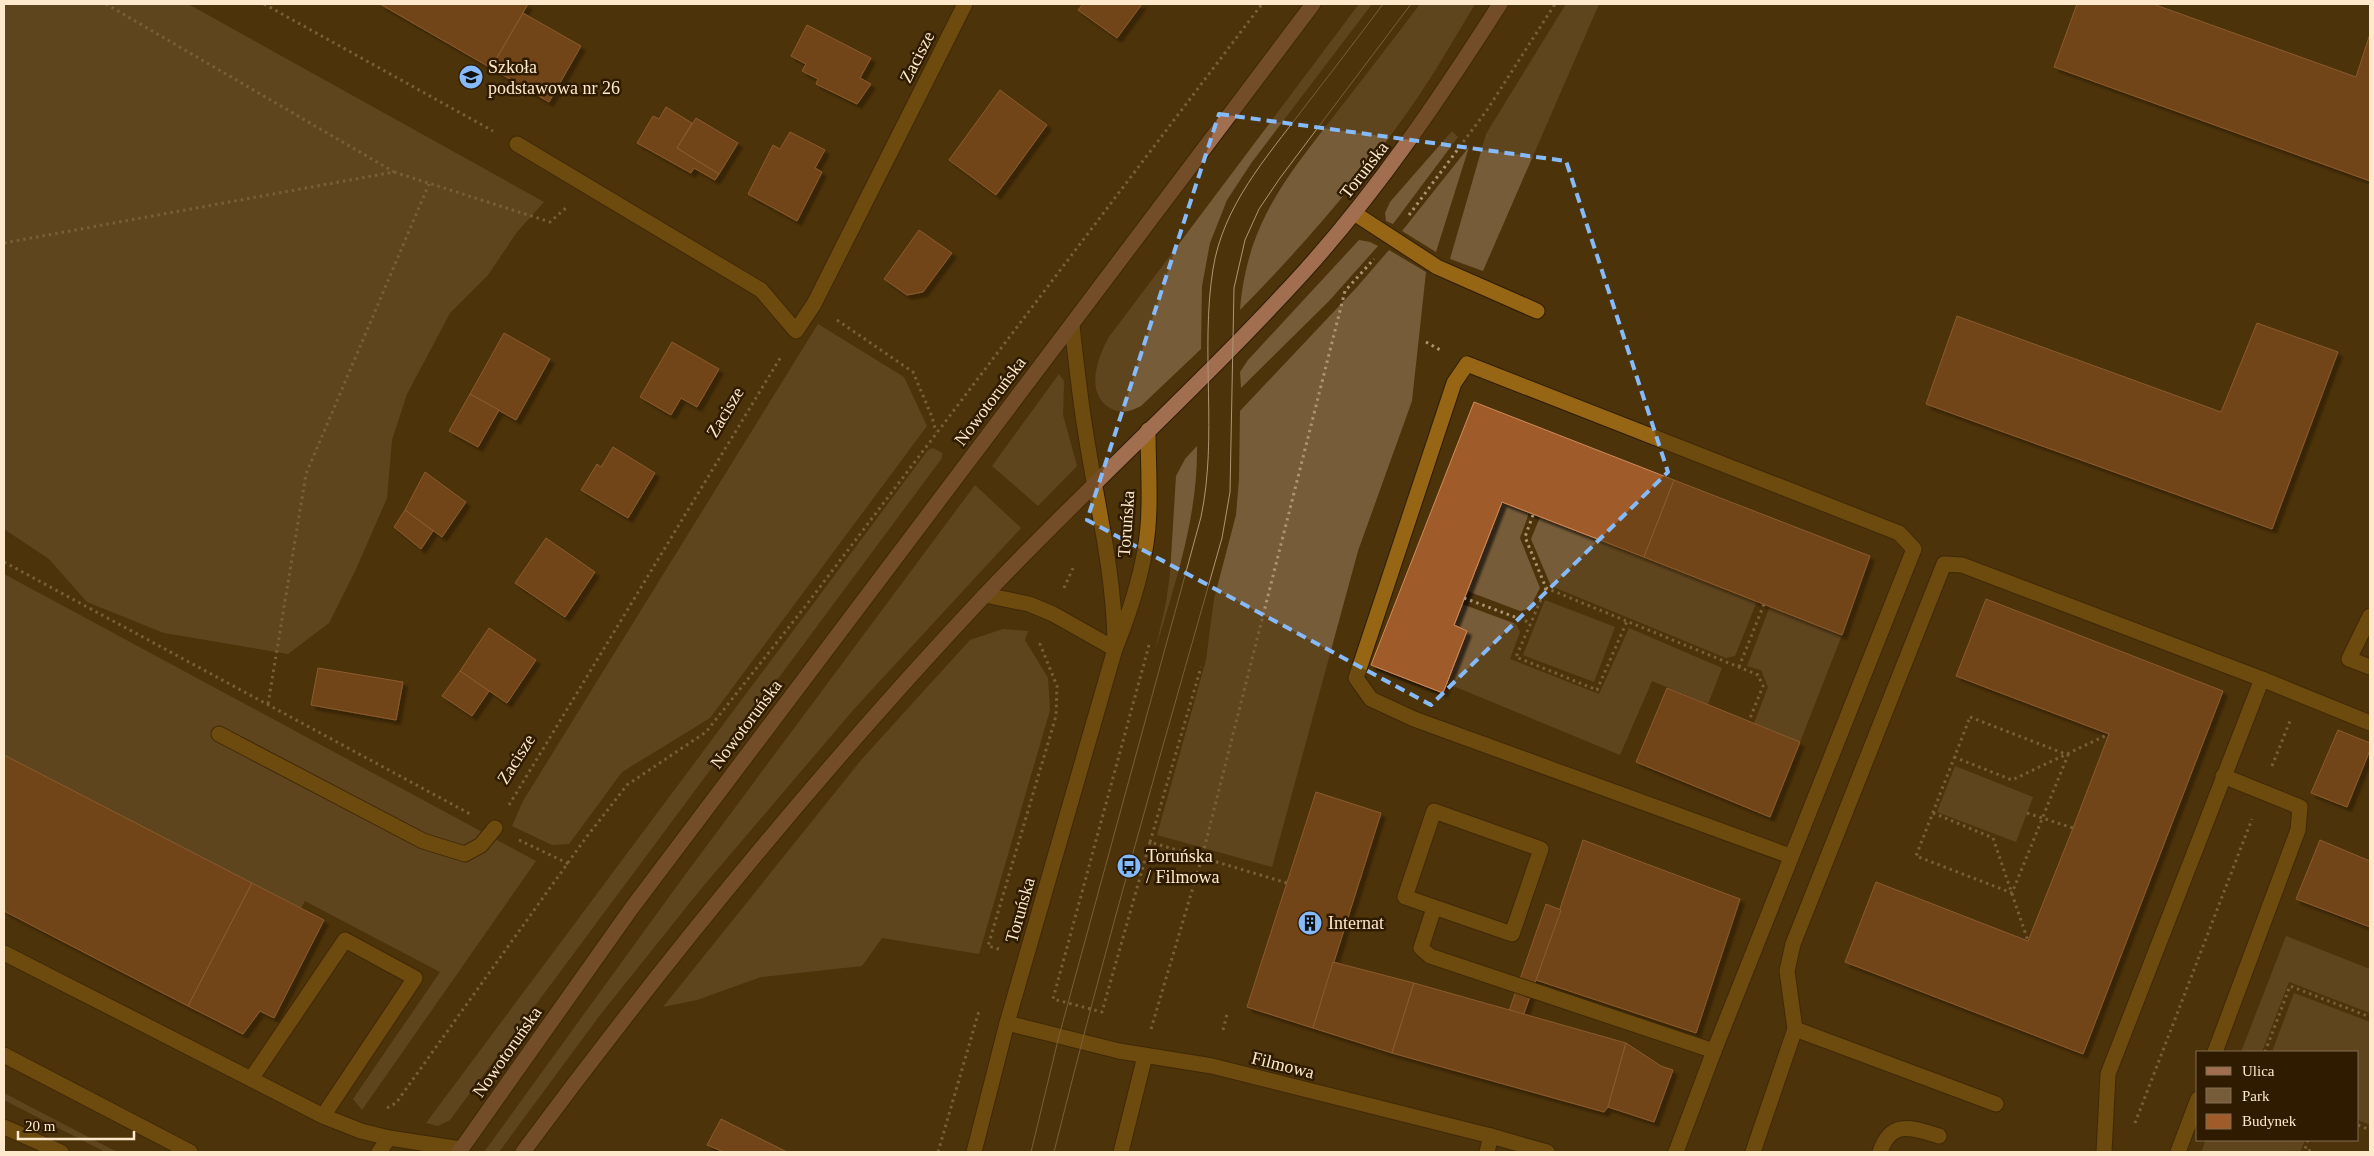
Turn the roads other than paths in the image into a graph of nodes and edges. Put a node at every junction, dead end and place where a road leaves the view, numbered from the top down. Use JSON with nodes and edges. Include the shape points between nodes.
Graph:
{"nodes":[{"id":1,"x":965,"y":4,"type":"edge"},
{"id":2,"x":1314,"y":4,"type":"edge"},
{"id":3,"x":1500,"y":4,"type":"edge"},
{"id":4,"x":517,"y":144,"type":"dead end"},
{"id":5,"x":1354,"y":213,"type":"junction"},
{"id":6,"x":1537,"y":311,"type":"dead end"},
{"id":7,"x":1072,"y":325,"type":"junction"},
{"id":8,"x":1148,"y":430,"type":"junction"},
{"id":9,"x":1096,"y":483,"type":"junction"},
{"id":10,"x":985,"y":595,"type":"junction"},
{"id":11,"x":2370,"y":616,"type":"edge"},
{"id":12,"x":1115,"y":649,"type":"junction"},
{"id":13,"x":2370,"y":667,"type":"edge"},
{"id":14,"x":2262,"y":679,"type":"junction"},
{"id":15,"x":2370,"y":723,"type":"edge"},
{"id":16,"x":218,"y":734,"type":"dead end"},
{"id":17,"x":2223,"y":776,"type":"junction"},
{"id":18,"x":495,"y":828,"type":"road end"},
{"id":19,"x":1790,"y":856,"type":"junction"},
{"id":20,"x":1434,"y":908,"type":"junction"},
{"id":21,"x":4,"y":953,"type":"edge"},
{"id":22,"x":1007,"y":1023,"type":"junction"},
{"id":23,"x":1795,"y":1029,"type":"junction"},
{"id":24,"x":1714,"y":1051,"type":"junction"},
{"id":25,"x":2215,"y":1051,"type":"edge"},
{"id":26,"x":4,"y":1055,"type":"edge"},
{"id":27,"x":1145,"y":1056,"type":"junction"},
{"id":28,"x":251,"y":1079,"type":"junction"},
{"id":29,"x":1996,"y":1104,"type":"dead end"},
{"id":30,"x":2196,"y":1104,"type":"edge"},
{"id":31,"x":323,"y":1116,"type":"junction"},
{"id":32,"x":4,"y":1127,"type":"edge"},
{"id":33,"x":1491,"y":1136,"type":"junction"},
{"id":34,"x":1939,"y":1136,"type":"dead end"},
{"id":35,"x":389,"y":1138,"type":"junction"},
{"id":36,"x":460,"y":1150,"type":"edge"},
{"id":37,"x":61,"y":1152,"type":"edge"},
{"id":38,"x":190,"y":1152,"type":"edge"},
{"id":39,"x":379,"y":1152,"type":"edge"},
{"id":40,"x":523,"y":1152,"type":"edge"},
{"id":41,"x":974,"y":1152,"type":"edge"},
{"id":42,"x":1121,"y":1152,"type":"edge"},
{"id":43,"x":1487,"y":1152,"type":"edge"},
{"id":44,"x":1547,"y":1152,"type":"edge"},
{"id":45,"x":1676,"y":1152,"type":"edge"},
{"id":46,"x":1753,"y":1152,"type":"edge"},
{"id":47,"x":1880,"y":1152,"type":"edge"},
{"id":48,"x":2104,"y":1152,"type":"edge"},
{"id":49,"x":2178,"y":1152,"type":"edge"}],
"edges":[{"from":1,"to":4,"type":"street","name":"Zacisze","via":[[814,304],[796,331],[762,290]]},
{"from":2,"to":7,"type":"main road","name":"Nowotoruńska"},
{"from":3,"to":5,"type":"main road","name":"Toruńska","via":[[1439,100],[1389,171]]},
{"from":5,"to":6,"type":"street","via":[[1437,267]]},
{"from":5,"to":8,"type":"main road","name":"Toruńska","via":[[1297,280]]},
{"from":7,"to":9,"type":"street","via":[[1086,436]]},
{"from":7,"to":36,"type":"main road","name":"Nowotoruńska","via":[[631,908]]},
{"from":8,"to":9,"type":"main road"},
{"from":8,"to":12,"type":"street","name":"Toruńska","via":[[1146,549],[1134,602]]},
{"from":9,"to":10,"type":"main road"},
{"from":9,"to":12,"type":"street","via":[[1114,601]]},
{"from":10,"to":12,"type":"street","via":[[1029,604]]},
{"from":10,"to":40,"type":"main road","via":[[868,722],[676,952]]},
{"from":11,"to":13,"type":"street","via":[[2350,659]]},
{"from":12,"to":22,"type":"street","name":"Toruńska"},
{"from":14,"to":15,"type":"street"},
{"from":14,"to":17,"type":"street"},
{"from":14,"to":23,"type":"street","via":[[1962,565],[1944,564],[1793,944],[1787,971]]},
{"from":16,"to":18,"type":"street","via":[[423,841],[465,854],[481,845]]},
{"from":17,"to":25,"type":"street","via":[[2300,807],[2298,830]]},
{"from":17,"to":48,"type":"street","via":[[2108,1074]]},
{"from":19,"to":19,"type":"street","via":[[1414,718],[1371,699],[1356,678],[1454,383],[1467,364],[1898,533],[1914,550]]},
{"from":19,"to":24,"type":"street"},
{"from":20,"to":20,"type":"street","via":[[1404,897],[1434,812],[1541,849],[1512,934]]},
{"from":20,"to":24,"type":"street","via":[[1421,948],[1430,956]]},
{"from":21,"to":28,"type":"street"},
{"from":22,"to":27,"type":"street","name":"Filmowa"},
{"from":22,"to":41,"type":"street","name":"Toruńska"},
{"from":23,"to":29,"type":"street"},
{"from":23,"to":46,"type":"street"},
{"from":24,"to":45,"type":"street"},
{"from":26,"to":38,"type":"street"},
{"from":27,"to":33,"type":"street","name":"Filmowa","via":[[1212,1066]]},
{"from":27,"to":42,"type":"street"},
{"from":28,"to":31,"type":"street"},
{"from":28,"to":31,"type":"street","via":[[344,940],[415,978]]},
{"from":30,"to":49,"type":"street"},
{"from":31,"to":35,"type":"street"},
{"from":32,"to":37,"type":"street"},
{"from":33,"to":43,"type":"street"},
{"from":33,"to":44,"type":"street","name":"Filmowa"},
{"from":34,"to":47,"type":"street","via":[[1903,1128],[1891,1132]]},
{"from":35,"to":36,"type":"street"},
{"from":35,"to":39,"type":"street"}]}
